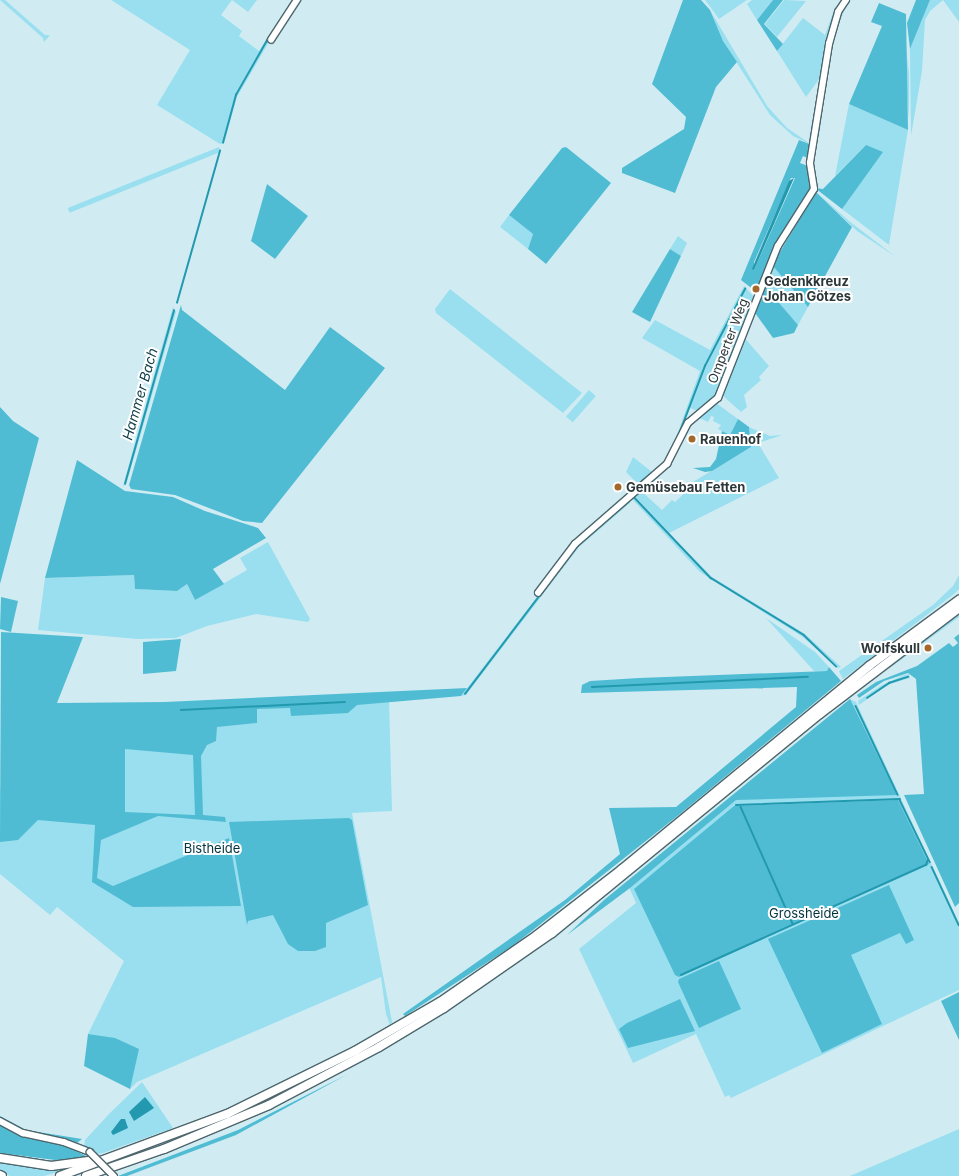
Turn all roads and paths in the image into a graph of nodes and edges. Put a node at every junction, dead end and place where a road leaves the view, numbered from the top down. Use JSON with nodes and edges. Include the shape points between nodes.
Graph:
{"nodes":[{"id":1,"x":297,"y":0,"type":"edge"},
{"id":2,"x":846,"y":0,"type":"edge"},
{"id":3,"x":271,"y":40,"type":"dead end"},
{"id":4,"x":538,"y":594,"type":"dead end"},
{"id":5,"x":959,"y":600,"type":"edge"},
{"id":6,"x":959,"y":608,"type":"edge"},
{"id":7,"x":0,"y":1121,"type":"edge"},
{"id":8,"x":127,"y":1154,"type":"junction"},
{"id":9,"x":0,"y":1159,"type":"edge"},
{"id":10,"x":117,"y":1167,"type":"junction"},
{"id":11,"x":60,"y":1176,"type":"edge"},
{"id":12,"x":86,"y":1176,"type":"edge"},
{"id":13,"x":103,"y":1176,"type":"edge"},
{"id":14,"x":114,"y":1176,"type":"edge"}],
"edges":[{"from":1,"to":3,"type":"street"},
{"from":2,"to":4,"type":"street","name":"Omperter Weg","via":[[838,12],[829,44],[810,163],[814,189],[778,246],[718,398],[688,423],[673,456],[575,544]]},
{"from":5,"to":8,"type":"highway","via":[[869,666],[622,869],[480,976],[348,1055],[227,1114]]},
{"from":6,"to":10,"type":"highway","via":[[873,672],[625,876],[505,967],[379,1047],[269,1105]]},
{"from":7,"to":14,"type":"street","bridge":true,"via":[[23,1133],[64,1142],[90,1152]]},
{"from":8,"to":9,"type":"highway","via":[[69,1165]]},
{"from":8,"to":11,"type":"highway"},
{"from":10,"to":12,"type":"highway"},
{"from":10,"to":13,"type":"highway"}]}
